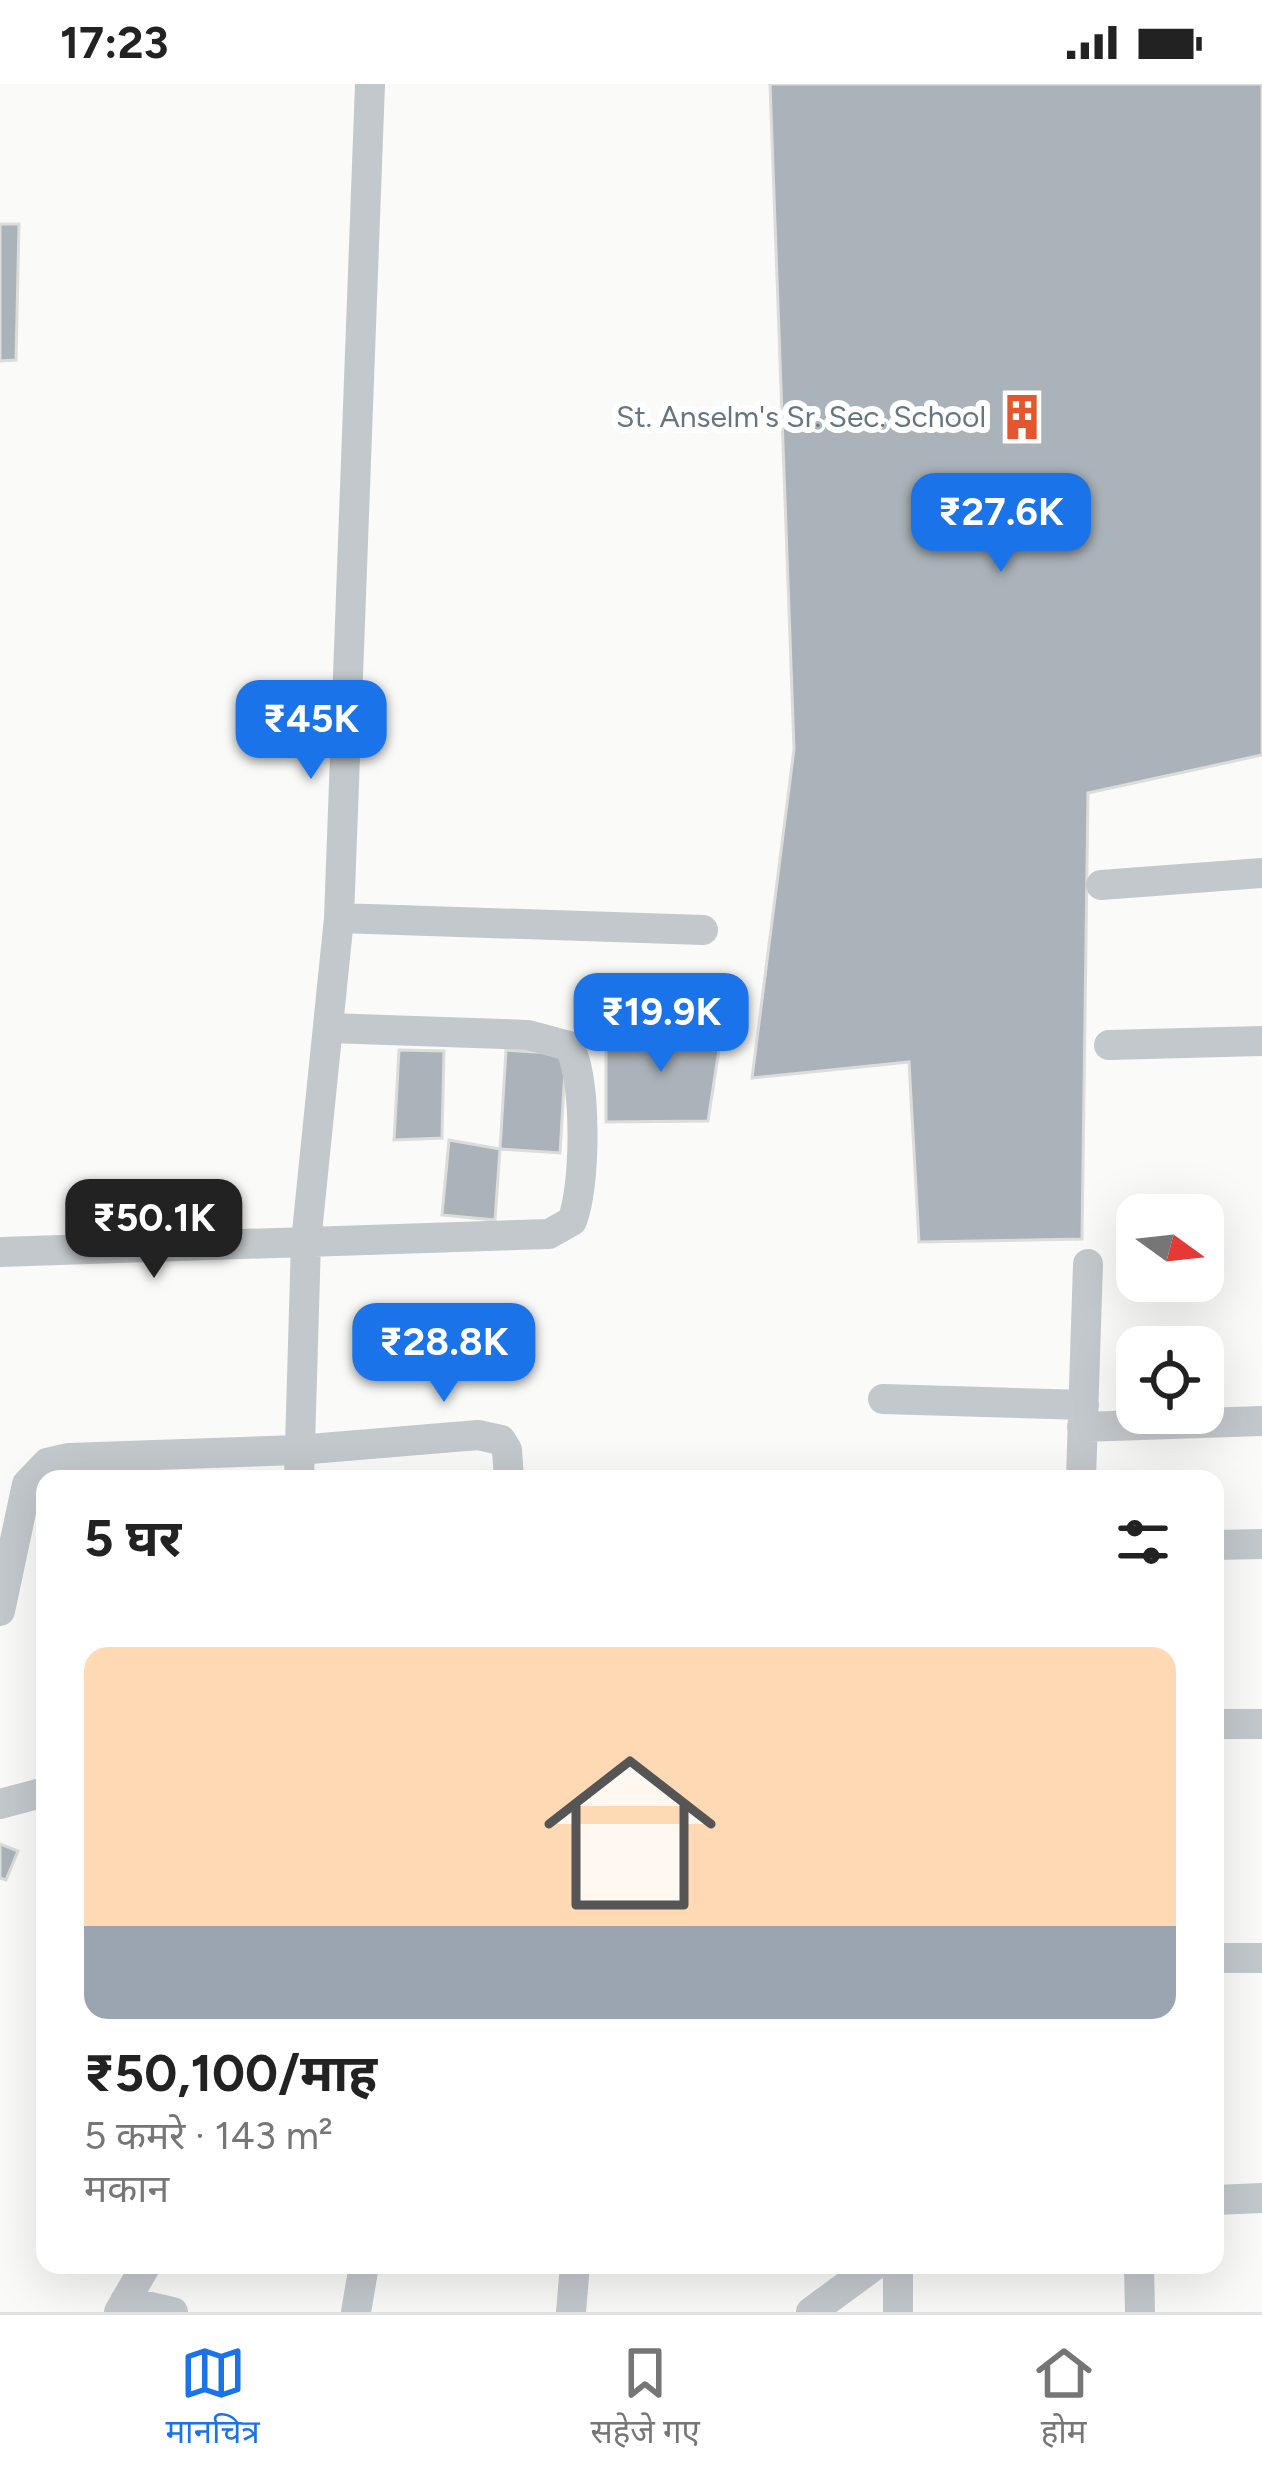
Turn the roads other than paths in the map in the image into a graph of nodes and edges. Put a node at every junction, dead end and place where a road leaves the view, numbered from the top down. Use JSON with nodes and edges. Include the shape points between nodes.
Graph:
{"nodes":[{"id":1,"x":370,"y":84,"type":"edge"},
{"id":2,"x":1262,"y":874,"type":"edge"},
{"id":3,"x":1101,"y":885,"type":"dead end"},
{"id":4,"x":339,"y":918,"type":"junction"},
{"id":5,"x":703,"y":929,"type":"dead end"},
{"id":6,"x":330,"y":1028,"type":"junction"},
{"id":7,"x":1262,"y":1041,"type":"edge"},
{"id":8,"x":1109,"y":1045,"type":"dead end"},
{"id":9,"x":307,"y":1242,"type":"junction"},
{"id":10,"x":0,"y":1252,"type":"edge"},
{"id":11,"x":1088,"y":1264,"type":"dead end"},
{"id":12,"x":884,"y":1400,"type":"dead end"},
{"id":13,"x":1083,"y":1416,"type":"junction"},
{"id":14,"x":1262,"y":1420,"type":"edge"},
{"id":15,"x":298,"y":1464,"type":"edge"},
{"id":16,"x":134,"y":1467,"type":"edge"},
{"id":17,"x":38,"y":1470,"type":"edge"},
{"id":18,"x":508,"y":1470,"type":"edge"},
{"id":19,"x":1081,"y":1470,"type":"edge"},
{"id":20,"x":36,"y":1472,"type":"edge"},
{"id":21,"x":1262,"y":1544,"type":"edge"},
{"id":22,"x":1224,"y":1545,"type":"edge"},
{"id":23,"x":0,"y":1611,"type":"edge"},
{"id":24,"x":1224,"y":1724,"type":"edge"},
{"id":25,"x":1262,"y":1724,"type":"edge"},
{"id":26,"x":36,"y":1794,"type":"edge"},
{"id":27,"x":0,"y":1804,"type":"edge"},
{"id":28,"x":1224,"y":1958,"type":"edge"},
{"id":29,"x":1262,"y":1958,"type":"edge"},
{"id":30,"x":1262,"y":2198,"type":"edge"},
{"id":31,"x":1224,"y":2200,"type":"edge"},
{"id":32,"x":141,"y":2274,"type":"edge"},
{"id":33,"x":362,"y":2274,"type":"edge"},
{"id":34,"x":573,"y":2274,"type":"edge"},
{"id":35,"x":863,"y":2274,"type":"edge"},
{"id":36,"x":898,"y":2274,"type":"edge"},
{"id":37,"x":1139,"y":2274,"type":"edge"},
{"id":38,"x":122,"y":2307,"type":"edge"},
{"id":39,"x":173,"y":2312,"type":"edge"},
{"id":40,"x":356,"y":2312,"type":"edge"},
{"id":41,"x":571,"y":2312,"type":"edge"},
{"id":42,"x":811,"y":2312,"type":"edge"},
{"id":43,"x":898,"y":2312,"type":"edge"},
{"id":44,"x":1140,"y":2312,"type":"edge"}],
"edges":[{"from":1,"to":4,"type":"street"},
{"from":2,"to":3,"type":"street"},
{"from":4,"to":5,"type":"street"},
{"from":4,"to":6,"type":"street"},
{"from":6,"to":9,"type":"street"},
{"from":6,"to":9,"type":"street","via":[[528,1035],[569,1046],[579,1079],[579,1192],[572,1221],[549,1234]]},
{"from":7,"to":8,"type":"street"},
{"from":9,"to":10,"type":"street"},
{"from":9,"to":15,"type":"street"},
{"from":11,"to":13,"type":"street"},
{"from":12,"to":13,"type":"street"},
{"from":13,"to":14,"type":"street"},
{"from":13,"to":19,"type":"street"},
{"from":15,"to":16,"type":"street"},
{"from":15,"to":18,"type":"street","via":[[492,1436],[507,1450]]},
{"from":16,"to":17,"type":"street","via":[[69,1459]]},
{"from":20,"to":23,"type":"street"},
{"from":21,"to":22,"type":"street"},
{"from":24,"to":25,"type":"street"},
{"from":26,"to":27,"type":"street"},
{"from":28,"to":29,"type":"street"},
{"from":30,"to":31,"type":"street"},
{"from":32,"to":38,"type":"street"},
{"from":33,"to":40,"type":"street"},
{"from":34,"to":41,"type":"street"},
{"from":35,"to":42,"type":"street"},
{"from":36,"to":43,"type":"street"},
{"from":37,"to":44,"type":"street"},
{"from":38,"to":39,"type":"street"}]}
